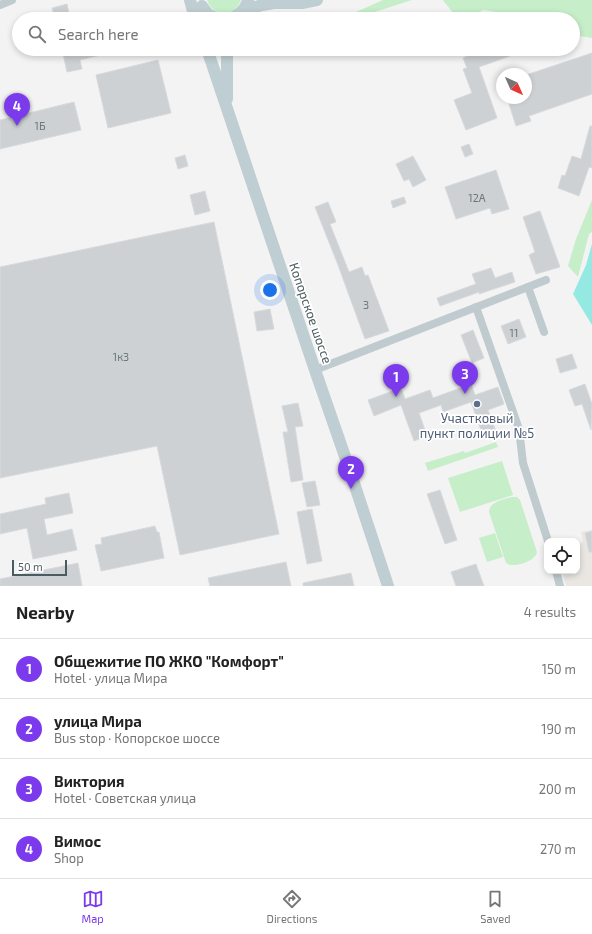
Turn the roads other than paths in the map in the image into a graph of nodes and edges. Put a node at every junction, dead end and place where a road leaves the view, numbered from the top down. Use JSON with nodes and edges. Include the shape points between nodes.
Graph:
{"nodes":[{"id":1,"x":12,"y":0,"type":"edge"},
{"id":2,"x":190,"y":0,"type":"edge"},
{"id":3,"x":248,"y":0,"type":"edge"},
{"id":4,"x":316,"y":0,"type":"edge"},
{"id":5,"x":326,"y":0,"type":"edge"},
{"id":6,"x":201,"y":3,"type":"edge"},
{"id":7,"x":0,"y":4,"type":"edge"},
{"id":8,"x":193,"y":12,"type":"edge"},
{"id":9,"x":207,"y":12,"type":"edge"},
{"id":10,"x":240,"y":12,"type":"edge"},
{"id":11,"x":245,"y":12,"type":"edge"},
{"id":12,"x":210,"y":56,"type":"edge"},
{"id":13,"x":228,"y":56,"type":"edge"},
{"id":14,"x":228,"y":110,"type":"junction"},
{"id":15,"x":546,"y":280,"type":"dead end"},
{"id":16,"x":528,"y":287,"type":"junction"},
{"id":17,"x":476,"y":307,"type":"junction"},
{"id":18,"x":544,"y":332,"type":"dead end"},
{"id":19,"x":315,"y":370,"type":"junction"},
{"id":20,"x":547,"y":538,"type":"edge"},
{"id":21,"x":557,"y":574,"type":"edge"},
{"id":22,"x":388,"y":586,"type":"edge"},
{"id":23,"x":560,"y":586,"type":"edge"}],
"edges":[{"from":1,"to":7,"type":"street"},
{"from":2,"to":8,"type":"main road"},
{"from":3,"to":10,"type":"main road"},
{"from":4,"to":5,"type":"main road"},
{"from":4,"to":11,"type":"main road","via":[[262,5]]},
{"from":6,"to":9,"type":"main road"},
{"from":12,"to":14,"type":"main road","name":"Копорское шоссе"},
{"from":13,"to":14,"type":"main road"},
{"from":14,"to":19,"type":"main road","name":"Копорское шоссе"},
{"from":15,"to":16,"type":"street"},
{"from":16,"to":17,"type":"street"},
{"from":16,"to":18,"type":"street"},
{"from":17,"to":19,"type":"street"},
{"from":17,"to":20,"type":"street","via":[[519,429],[523,463]]},
{"from":19,"to":22,"type":"main road","name":"Копорское шоссе"},
{"from":21,"to":23,"type":"street"}]}
